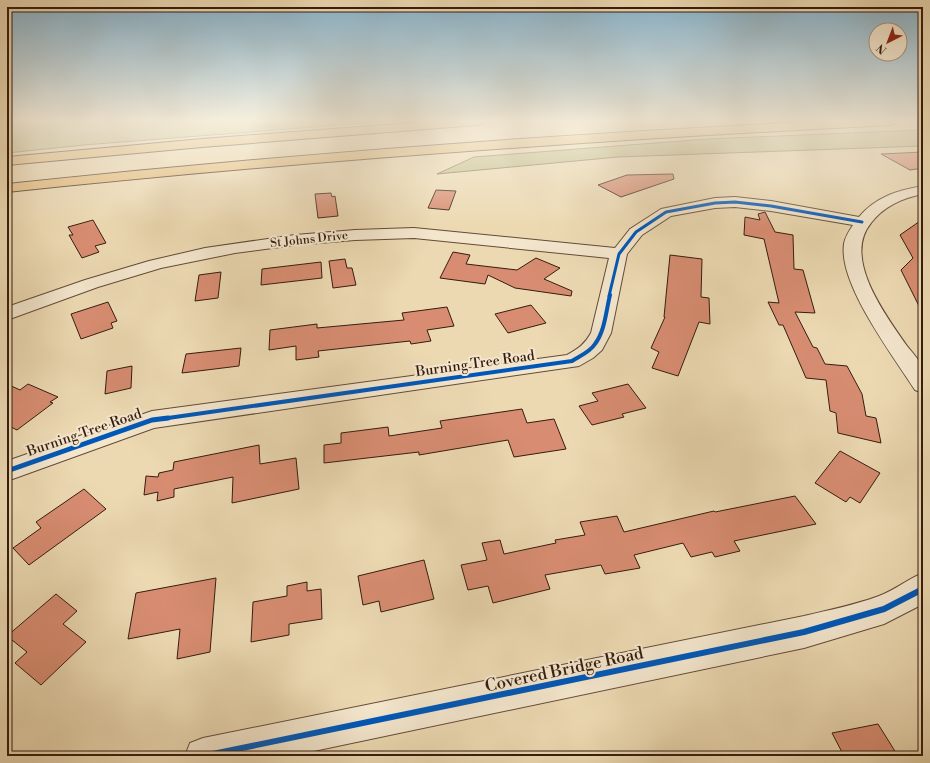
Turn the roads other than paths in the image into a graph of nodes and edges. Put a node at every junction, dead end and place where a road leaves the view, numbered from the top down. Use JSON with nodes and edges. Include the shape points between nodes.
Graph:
{"nodes":[{"id":1,"x":55,"y":157,"type":"edge"},
{"id":2,"x":335,"y":157,"type":"edge"},
{"id":3,"x":7,"y":161,"type":"edge"},
{"id":4,"x":7,"y":188,"type":"edge"},
{"id":5,"x":923,"y":190,"type":"edge"},
{"id":6,"x":862,"y":222,"type":"junction"},
{"id":7,"x":619,"y":254,"type":"junction"},
{"id":8,"x":7,"y":314,"type":"edge"},
{"id":9,"x":923,"y":384,"type":"edge"},
{"id":10,"x":7,"y":471,"type":"edge"},
{"id":11,"x":923,"y":587,"type":"edge"},
{"id":12,"x":203,"y":756,"type":"edge"}],
"edges":[{"from":1,"to":3,"type":"highway"},
{"from":2,"to":4,"type":"highway"},
{"from":5,"to":6,"type":"street","via":[[892,197],[878,206]]},
{"from":6,"to":7,"type":"street","name":"Burning Tree Road","via":[[771,206],[735,202],[715,203],[666,212],[636,232]]},
{"from":6,"to":9,"type":"street","via":[[852,244],[852,260],[866,297]]},
{"from":7,"to":8,"type":"street","name":"St Johns Drive","via":[[414,233],[337,236],[221,250],[176,259],[121,274]]},
{"from":7,"to":10,"type":"street","name":"Burning Tree Road","via":[[601,333],[595,346],[572,361],[152,420]]},
{"from":11,"to":12,"type":"street","name":"Covered Bridge Road","via":[[884,609],[804,632]]}]}
